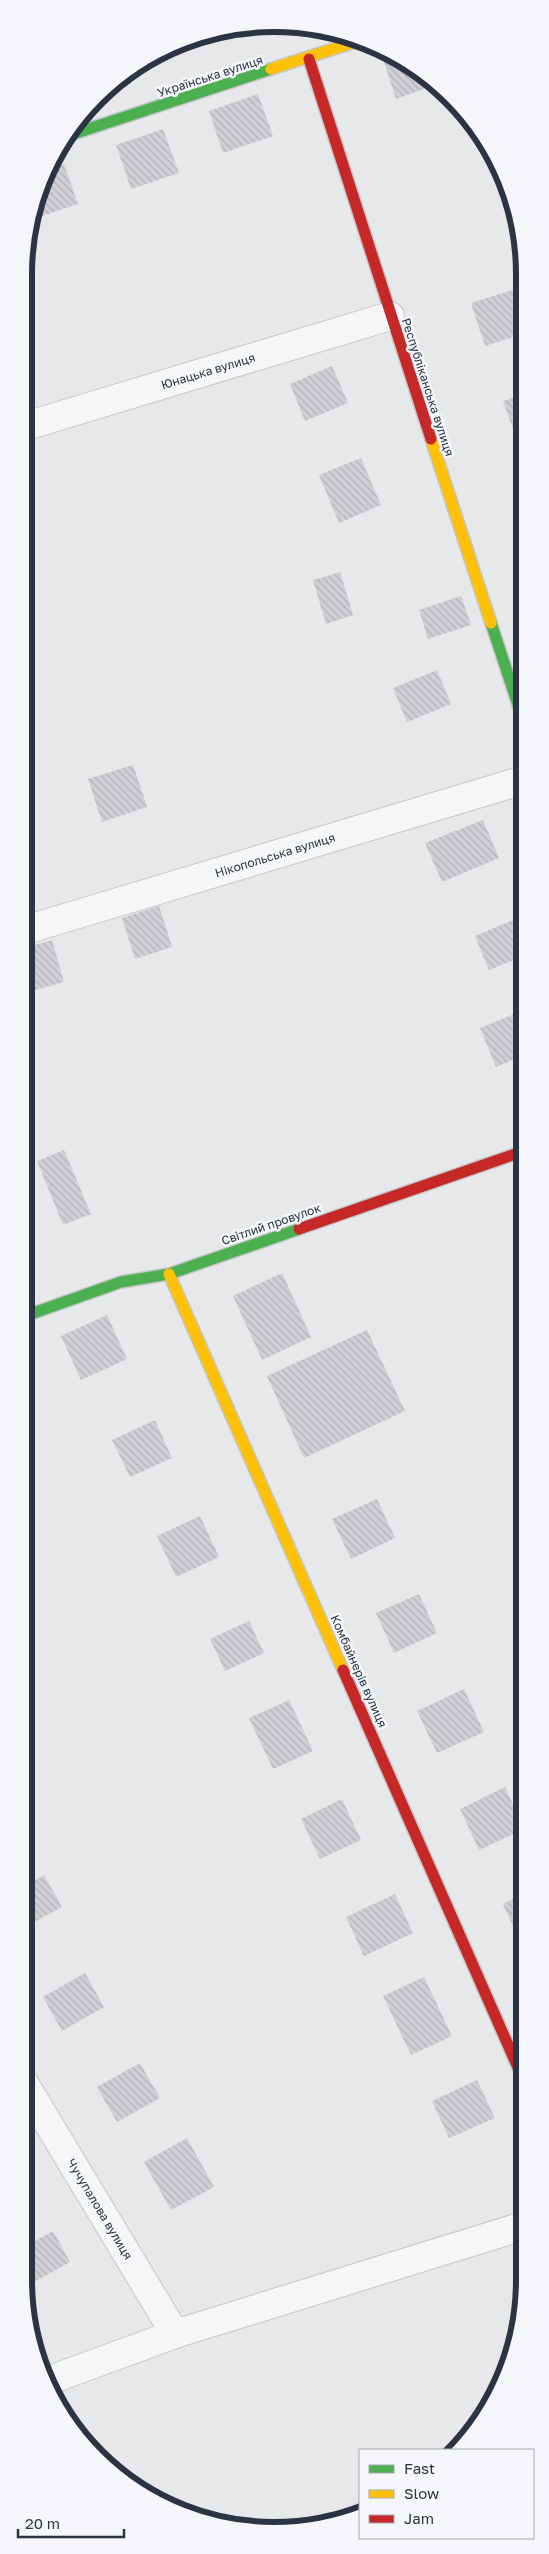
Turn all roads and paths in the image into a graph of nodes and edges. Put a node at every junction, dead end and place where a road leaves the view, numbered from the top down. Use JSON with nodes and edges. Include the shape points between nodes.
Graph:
{"nodes":[{"id":1,"x":349,"y":44,"type":"edge"},
{"id":2,"x":309,"y":59,"type":"junction"},
{"id":3,"x":79,"y":132,"type":"edge"},
{"id":4,"x":390,"y":316,"type":"junction"},
{"id":5,"x":32,"y":424,"type":"edge"},
{"id":6,"x":516,"y":699,"type":"edge"},
{"id":7,"x":516,"y":782,"type":"edge"},
{"id":8,"x":32,"y":928,"type":"edge"},
{"id":9,"x":516,"y":1155,"type":"edge"},
{"id":10,"x":169,"y":1274,"type":"junction"},
{"id":11,"x":32,"y":1314,"type":"edge"},
{"id":12,"x":516,"y":2063,"type":"edge"},
{"id":13,"x":32,"y":2096,"type":"edge"},
{"id":14,"x":516,"y":2228,"type":"edge"},
{"id":15,"x":175,"y":2334,"type":"junction"},
{"id":16,"x":54,"y":2379,"type":"edge"}],
"edges":[{"from":1,"to":2,"type":"street","name":"Українська вулиця"},
{"from":2,"to":3,"type":"street","name":"Українська вулиця"},
{"from":2,"to":4,"type":"street","name":"Республіканська вулиця"},
{"from":4,"to":5,"type":"street","name":"Юнацька вулиця"},
{"from":4,"to":6,"type":"street","name":"Республіканська вулиця"},
{"from":7,"to":8,"type":"street","name":"Нікопольська вулиця"},
{"from":9,"to":10,"type":"street","name":"Світлий провулок"},
{"from":10,"to":11,"type":"street","name":"Світлий провулок","via":[[121,1282]]},
{"from":10,"to":12,"type":"street","name":"Комбайнерів вулиця"},
{"from":13,"to":15,"type":"street","name":"Чучупалова вулиця"},
{"from":14,"to":15,"type":"street"},
{"from":15,"to":16,"type":"street"}]}
